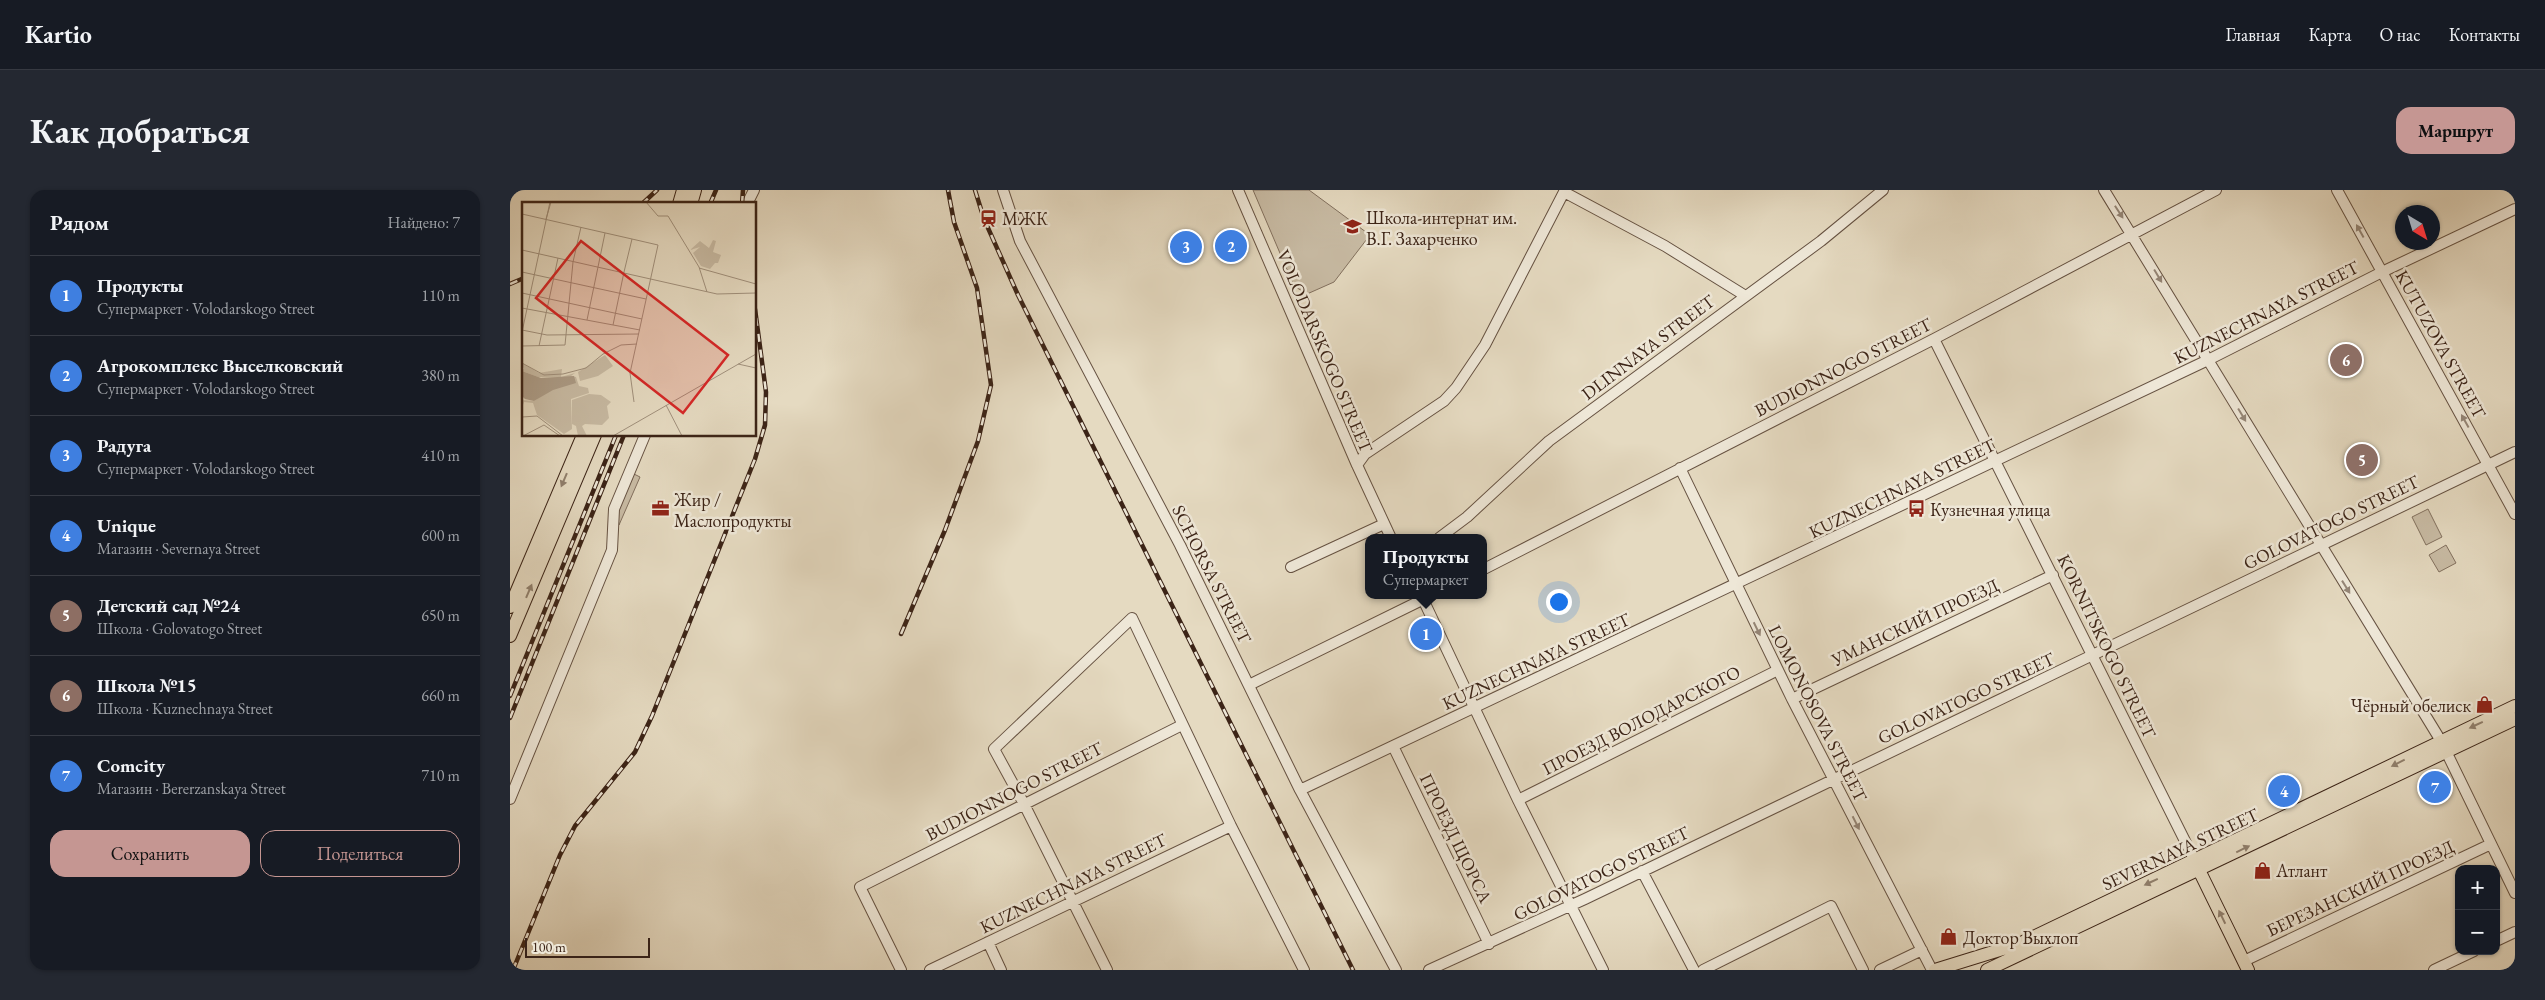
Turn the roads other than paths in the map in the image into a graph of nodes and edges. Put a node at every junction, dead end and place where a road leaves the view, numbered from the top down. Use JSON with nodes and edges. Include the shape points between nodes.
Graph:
{"nodes":[{"id":1,"x":754,"y":190,"type":"edge"},
{"id":2,"x":1003,"y":190,"type":"edge"},
{"id":3,"x":1238,"y":190,"type":"edge"},
{"id":4,"x":1883,"y":190,"type":"edge"},
{"id":5,"x":2104,"y":190,"type":"edge"},
{"id":6,"x":2216,"y":190,"type":"edge"},
{"id":7,"x":2337,"y":190,"type":"edge"},
{"id":8,"x":1565,"y":191,"type":"edge"},
{"id":9,"x":748,"y":202,"type":"edge"},
{"id":10,"x":2515,"y":210,"type":"edge"},
{"id":11,"x":2133,"y":234,"type":"junction"},
{"id":12,"x":2382,"y":272,"type":"junction"},
{"id":13,"x":1744,"y":295,"type":"junction"},
{"id":14,"x":1934,"y":339,"type":"junction"},
{"id":15,"x":2208,"y":360,"type":"junction"},
{"id":16,"x":583,"y":436,"type":"edge"},
{"id":17,"x":595,"y":436,"type":"edge"},
{"id":18,"x":645,"y":436,"type":"edge"},
{"id":19,"x":2515,"y":452,"type":"edge"},
{"id":20,"x":1996,"y":460,"type":"junction"},
{"id":21,"x":1357,"y":464,"type":"junction"},
{"id":22,"x":2488,"y":464,"type":"junction"},
{"id":23,"x":1680,"y":468,"type":"junction"},
{"id":24,"x":2515,"y":514,"type":"edge"},
{"id":25,"x":1384,"y":524,"type":"junction"},
{"id":26,"x":1389,"y":534,"type":"edge"},
{"id":27,"x":1445,"y":534,"type":"edge"},
{"id":28,"x":2321,"y":546,"type":"junction"},
{"id":29,"x":1291,"y":567,"type":"dead end"},
{"id":30,"x":1487,"y":567,"type":"edge"},
{"id":31,"x":2053,"y":576,"type":"junction"},
{"id":32,"x":1736,"y":585,"type":"junction"},
{"id":33,"x":1421,"y":599,"type":"edge"},
{"id":34,"x":1426,"y":599,"type":"edge"},
{"id":35,"x":510,"y":607,"type":"edge"},
{"id":36,"x":510,"y":636,"type":"edge"},
{"id":37,"x":2092,"y":656,"type":"junction"},
{"id":38,"x":1778,"y":670,"type":"junction"},
{"id":39,"x":1249,"y":685,"type":"junction"},
{"id":40,"x":1792,"y":699,"type":"junction"},
{"id":41,"x":2515,"y":706,"type":"edge"},
{"id":42,"x":1475,"y":708,"type":"junction"},
{"id":43,"x":2515,"y":719,"type":"edge"},
{"id":44,"x":1182,"y":725,"type":"junction"},
{"id":45,"x":1393,"y":746,"type":"junction"},
{"id":46,"x":2444,"y":747,"type":"junction"},
{"id":47,"x":1833,"y":779,"type":"junction"},
{"id":48,"x":1300,"y":790,"type":"junction"},
{"id":49,"x":510,"y":799,"type":"edge"},
{"id":50,"x":1518,"y":800,"type":"junction"},
{"id":51,"x":1024,"y":804,"type":"junction"},
{"id":52,"x":1231,"y":826,"type":"junction"},
{"id":53,"x":2491,"y":844,"type":"junction"},
{"id":54,"x":2197,"y":866,"type":"junction"},
{"id":55,"x":1642,"y":871,"type":"junction"},
{"id":56,"x":2515,"y":893,"type":"edge"},
{"id":57,"x":1073,"y":900,"type":"junction"},
{"id":58,"x":1572,"y":905,"type":"junction"},
{"id":59,"x":2515,"y":932,"type":"edge"},
{"id":60,"x":2500,"y":939,"type":"edge"},
{"id":61,"x":988,"y":942,"type":"junction"},
{"id":62,"x":1489,"y":944,"type":"junction"},
{"id":63,"x":1922,"y":950,"type":"junction"},
{"id":64,"x":2466,"y":955,"type":"edge"},
{"id":65,"x":2246,"y":966,"type":"edge"},
{"id":66,"x":901,"y":970,"type":"edge"},
{"id":67,"x":930,"y":970,"type":"edge"},
{"id":68,"x":1001,"y":970,"type":"edge"},
{"id":69,"x":1107,"y":970,"type":"edge"},
{"id":70,"x":1304,"y":970,"type":"edge"},
{"id":71,"x":1396,"y":970,"type":"edge"},
{"id":72,"x":1429,"y":970,"type":"edge"},
{"id":73,"x":1604,"y":970,"type":"edge"},
{"id":74,"x":1694,"y":970,"type":"edge"},
{"id":75,"x":1703,"y":970,"type":"edge"},
{"id":76,"x":1863,"y":970,"type":"edge"},
{"id":77,"x":1880,"y":970,"type":"edge"},
{"id":78,"x":1932,"y":970,"type":"edge"},
{"id":79,"x":1936,"y":970,"type":"edge"},
{"id":80,"x":1987,"y":970,"type":"edge"},
{"id":81,"x":2434,"y":970,"type":"edge"}],
"edges":[{"from":1,"to":9,"type":"street"},
{"from":2,"to":39,"type":"street","name":"SCHORSA STREET","via":[[1020,241],[1180,544]]},
{"from":3,"to":21,"type":"street","name":"VOLODARSKOGO STREET"},
{"from":4,"to":13,"type":"street","name":"DLINNAYA STREET","via":[[1821,241]]},
{"from":5,"to":11,"type":"street","one_way":true},
{"from":6,"to":11,"type":"street","name":"BUDIONNOGO STREET"},
{"from":12,"to":7,"type":"street","name":"KUTUZOVA STREET","one_way":true},
{"from":8,"to":13,"type":"street","via":[[1665,246]]},
{"from":8,"to":21,"type":"street","via":[[1485,345],[1456,388],[1444,401],[1366,454]]},
{"from":10,"to":12,"type":"street","name":"KUZNECHNAYA STREET"},
{"from":11,"to":14,"type":"street","name":"BUDIONNOGO STREET"},
{"from":11,"to":15,"type":"street","one_way":true},
{"from":12,"to":15,"type":"street","name":"KUZNECHNAYA STREET"},
{"from":22,"to":12,"type":"street","name":"KUTUZOVA STREET","one_way":true},
{"from":13,"to":27,"type":"street","name":"DLINNAYA STREET","via":[[1548,441]]},
{"from":14,"to":20,"type":"street","name":"KORNITSKOGO STREET"},
{"from":14,"to":23,"type":"street","name":"BUDIONNOGO STREET"},
{"from":15,"to":20,"type":"street","name":"KUZNECHNAYA STREET"},
{"from":15,"to":28,"type":"street","one_way":true},
{"from":16,"to":35,"type":"main road","one_way":true},
{"from":36,"to":17,"type":"main road","one_way":true},
{"from":18,"to":49,"type":"street","via":[[614,509],[612,550]]},
{"from":19,"to":22,"type":"street","name":"GOLOVATOGO STREET"},
{"from":20,"to":31,"type":"street","name":"KORNITSKOGO STREET"},
{"from":20,"to":32,"type":"street","name":"KUZNECHNAYA STREET"},
{"from":21,"to":25,"type":"street","name":"VOLODARSKOGO STREET"},
{"from":22,"to":24,"type":"street","name":"KUTUZOVA STREET"},
{"from":22,"to":28,"type":"street","name":"GOLOVATOGO STREET"},
{"from":23,"to":30,"type":"street","name":"BUDIONNOGO STREET"},
{"from":23,"to":32,"type":"street","name":"LOMONOSOVA STREET"},
{"from":25,"to":26,"type":"street","name":"VOLODARSKOGO STREET"},
{"from":25,"to":29,"type":"street"},
{"from":28,"to":37,"type":"street","name":"GOLOVATOGO STREET"},
{"from":28,"to":46,"type":"street","one_way":true},
{"from":31,"to":37,"type":"street","name":"KORNITSKOGO STREET"},
{"from":31,"to":40,"type":"street","name":"УМАНСКИЙ ПРОЕЗД"},
{"from":32,"to":38,"type":"street","name":"LOMONOSOVA STREET","one_way":true},
{"from":32,"to":42,"type":"street","name":"KUZNECHNAYA STREET"},
{"from":33,"to":39,"type":"street"},
{"from":34,"to":42,"type":"street"},
{"from":37,"to":47,"type":"street","name":"GOLOVATOGO STREET"},
{"from":37,"to":54,"type":"street","name":"KORNITSKOGO STREET"},
{"from":38,"to":40,"type":"street","name":"LOMONOSOVA STREET"},
{"from":38,"to":50,"type":"street","name":"ПРОЕЗД ВОЛОДАРСКОГО"},
{"from":39,"to":48,"type":"street","name":"SCHORSA STREET"},
{"from":40,"to":47,"type":"street","name":"LOMONOSOVA STREET"},
{"from":41,"to":46,"type":"main road","name":"SEVERNAYA STREET","one_way":true},
{"from":42,"to":45,"type":"street","name":"KUZNECHNAYA STREET"},
{"from":42,"to":50,"type":"street"},
{"from":43,"to":46,"type":"main road","name":"SEVERNAYA STREET"},
{"from":44,"to":51,"type":"street","name":"BUDIONNOGO STREET"},
{"from":44,"to":51,"type":"street","via":[[1132,618],[994,750]]},
{"from":44,"to":52,"type":"street"},
{"from":45,"to":48,"type":"street","name":"KUZNECHNAYA STREET"},
{"from":45,"to":62,"type":"street","name":"ПРОЕЗД ЩОРСА"},
{"from":46,"to":53,"type":"street"},
{"from":46,"to":54,"type":"main road","name":"SEVERNAYA STREET"},
{"from":47,"to":55,"type":"street","name":"GOLOVATOGO STREET"},
{"from":47,"to":63,"type":"street","name":"LOMONOSOVA STREET","one_way":true},
{"from":48,"to":71,"type":"street","name":"SCHORSA STREET"},
{"from":50,"to":58,"type":"street"},
{"from":51,"to":57,"type":"street"},
{"from":51,"to":66,"type":"street","name":"BUDIONNOGO STREET","via":[[860,887]]},
{"from":52,"to":57,"type":"street","name":"KUZNECHNAYA STREET"},
{"from":52,"to":70,"type":"street"},
{"from":53,"to":56,"type":"street"},
{"from":53,"to":65,"type":"street","name":"БЕРЕЗАНСКИЙ ПРОЕЗД"},
{"from":65,"to":54,"type":"main road","name":"KORNITSKOGO STREET","one_way":true},
{"from":54,"to":79,"type":"main road","name":"SEVERNAYA STREET","one_way":true,"via":[[2020,944]]},
{"from":54,"to":80,"type":"main road","name":"SEVERNAYA STREET"},
{"from":55,"to":58,"type":"street","name":"GOLOVATOGO STREET"},
{"from":55,"to":74,"type":"street"},
{"from":57,"to":61,"type":"street","name":"KUZNECHNAYA STREET"},
{"from":57,"to":69,"type":"street"},
{"from":58,"to":62,"type":"street","name":"GOLOVATOGO STREET"},
{"from":58,"to":73,"type":"street"},
{"from":59,"to":60,"type":"street"},
{"from":61,"to":67,"type":"street","name":"KUZNECHNAYA STREET"},
{"from":61,"to":68,"type":"street"},
{"from":62,"to":72,"type":"street","name":"GOLOVATOGO STREET"},
{"from":63,"to":77,"type":"street"},
{"from":63,"to":78,"type":"street","name":"LOMONOSOVA STREET"},
{"from":64,"to":81,"type":"street"},
{"from":75,"to":76,"type":"street","via":[[1831,906]]}]}
